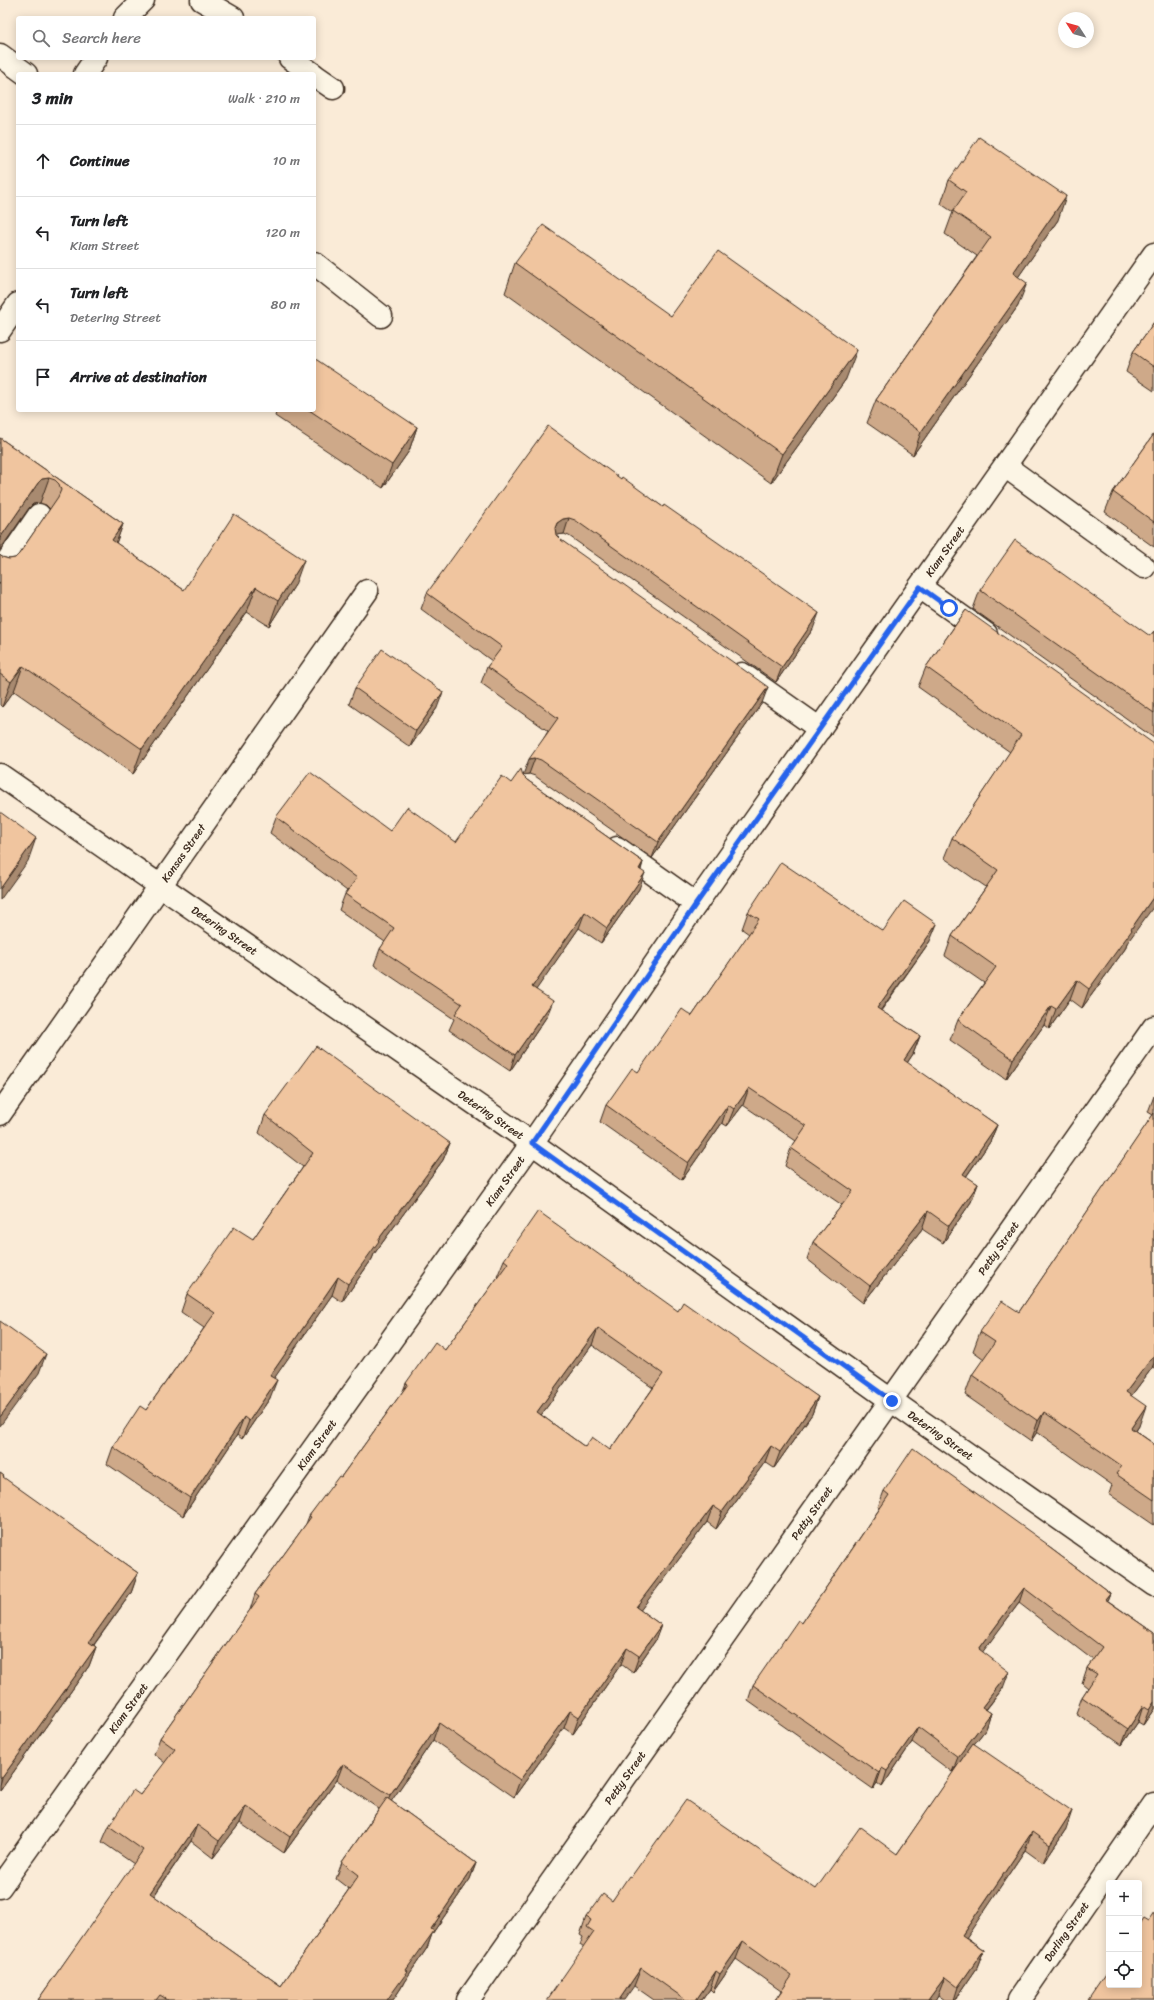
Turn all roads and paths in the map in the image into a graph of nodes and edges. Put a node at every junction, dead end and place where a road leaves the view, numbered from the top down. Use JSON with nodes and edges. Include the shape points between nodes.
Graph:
{"nodes":[{"id":1,"x":143,"y":0,"type":"edge"},
{"id":2,"x":202,"y":0,"type":"edge"},
{"id":3,"x":128,"y":16,"type":"edge"},
{"id":4,"x":230,"y":16,"type":"edge"},
{"id":5,"x":0,"y":55,"type":"edge"},
{"id":6,"x":95,"y":60,"type":"edge"},
{"id":7,"x":293,"y":60,"type":"edge"},
{"id":8,"x":23,"y":72,"type":"edge"},
{"id":9,"x":86,"y":72,"type":"edge"},
{"id":10,"x":311,"y":72,"type":"edge"},
{"id":11,"x":316,"y":75,"type":"edge"},
{"id":12,"x":333,"y":88,"type":"dead end"},
{"id":13,"x":1154,"y":254,"type":"edge"},
{"id":14,"x":316,"y":265,"type":"edge"},
{"id":15,"x":16,"y":307,"type":"edge"},
{"id":16,"x":381,"y":316,"type":"dead end"},
{"id":17,"x":0,"y":330,"type":"edge"},
{"id":18,"x":1005,"y":466,"type":"junction"},
{"id":19,"x":39,"y":515,"type":"dead end"},
{"id":20,"x":1144,"y":567,"type":"dead end"},
{"id":21,"x":0,"y":572,"type":"edge"},
{"id":22,"x":920,"y":587,"type":"junction"},
{"id":23,"x":367,"y":591,"type":"dead end"},
{"id":24,"x":1000,"y":644,"type":"edge"},
{"id":25,"x":723,"y":660,"type":"edge"},
{"id":26,"x":820,"y":729,"type":"junction"},
{"id":27,"x":0,"y":775,"type":"edge"},
{"id":28,"x":600,"y":836,"type":"edge"},
{"id":29,"x":159,"y":886,"type":"junction"},
{"id":30,"x":696,"y":904,"type":"junction"},
{"id":31,"x":1154,"y":1027,"type":"edge"},
{"id":32,"x":0,"y":1114,"type":"edge"},
{"id":33,"x":532,"y":1143,"type":"junction"},
{"id":34,"x":892,"y":1401,"type":"junction"},
{"id":35,"x":1154,"y":1585,"type":"edge"},
{"id":36,"x":1154,"y":1804,"type":"edge"},
{"id":37,"x":0,"y":1887,"type":"edge"},
{"id":38,"x":468,"y":2000,"type":"edge"},
{"id":39,"x":1019,"y":2000,"type":"edge"}],
"edges":[{"from":1,"to":3,"type":"street"},
{"from":2,"to":4,"type":"street"},
{"from":5,"to":8,"type":"street"},
{"from":6,"to":9,"type":"street"},
{"from":7,"to":10,"type":"street"},
{"from":11,"to":12,"type":"street"},
{"from":13,"to":18,"type":"street","name":"Kiam Street"},
{"from":14,"to":16,"type":"street"},
{"from":15,"to":17,"type":"street"},
{"from":18,"to":20,"type":"street"},
{"from":18,"to":22,"type":"street","name":"Kiam Street"},
{"from":19,"to":21,"type":"street"},
{"from":22,"to":24,"type":"street"},
{"from":22,"to":26,"type":"street","name":"Kiam Street"},
{"from":23,"to":29,"type":"street","name":"Kansas Street"},
{"from":25,"to":26,"type":"street"},
{"from":26,"to":30,"type":"street","name":"Kiam Street"},
{"from":27,"to":29,"type":"street","name":"Detering Street"},
{"from":28,"to":30,"type":"street"},
{"from":29,"to":32,"type":"street","name":"Kansas Street"},
{"from":29,"to":33,"type":"street","name":"Detering Street"},
{"from":30,"to":33,"type":"street","name":"Kiam Street"},
{"from":31,"to":34,"type":"street","name":"Petty Street"},
{"from":33,"to":34,"type":"street","name":"Detering Street"},
{"from":33,"to":37,"type":"street","name":"Kiam Street"},
{"from":34,"to":35,"type":"street","name":"Detering Street"},
{"from":34,"to":38,"type":"street","name":"Petty Street"},
{"from":36,"to":39,"type":"street","name":"Darling Street"}]}
